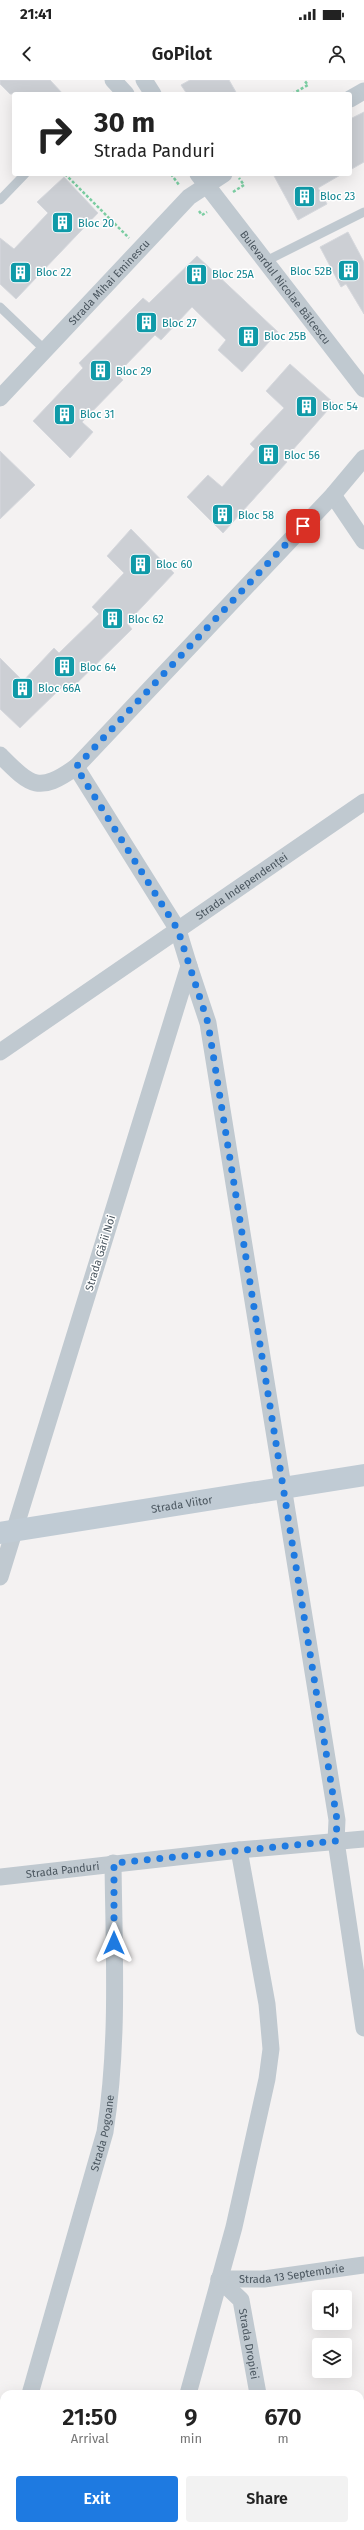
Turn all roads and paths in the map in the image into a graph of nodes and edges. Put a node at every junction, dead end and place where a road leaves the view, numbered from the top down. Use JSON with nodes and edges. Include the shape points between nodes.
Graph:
{"nodes":[{"id":1,"x":113,"y":80,"type":"edge"},
{"id":2,"x":144,"y":80,"type":"edge"},
{"id":3,"x":304,"y":80,"type":"edge"},
{"id":4,"x":364,"y":91,"type":"edge"},
{"id":5,"x":124,"y":92,"type":"edge"},
{"id":6,"x":151,"y":92,"type":"edge"},
{"id":7,"x":296,"y":92,"type":"edge"},
{"id":8,"x":352,"y":98,"type":"edge"},
{"id":9,"x":23,"y":176,"type":"edge"},
{"id":10,"x":67,"y":176,"type":"edge"},
{"id":11,"x":202,"y":177,"type":"edge"},
{"id":12,"x":0,"y":200,"type":"edge"},
{"id":13,"x":364,"y":212,"type":"edge"},
{"id":14,"x":140,"y":249,"type":"junction"},
{"id":15,"x":266,"y":261,"type":"junction"},
{"id":16,"x":0,"y":307,"type":"edge"},
{"id":17,"x":45,"y":350,"type":"junction"},
{"id":18,"x":364,"y":389,"type":"edge"},
{"id":19,"x":0,"y":398,"type":"edge"},
{"id":20,"x":364,"y":458,"type":"edge"},
{"id":21,"x":333,"y":495,"type":"junction"},
{"id":22,"x":364,"y":541,"type":"edge"},
{"id":23,"x":0,"y":755,"type":"edge"},
{"id":24,"x":76,"y":767,"type":"junction"},
{"id":25,"x":364,"y":802,"type":"edge"},
{"id":26,"x":178,"y":930,"type":"junction"},
{"id":27,"x":188,"y":966,"type":"junction"},
{"id":28,"x":0,"y":1052,"type":"edge"},
{"id":29,"x":364,"y":1475,"type":"edge"},
{"id":30,"x":284,"y":1487,"type":"junction"},
{"id":31,"x":7,"y":1532,"type":"edge"},
{"id":32,"x":0,"y":1577,"type":"edge"},
{"id":33,"x":364,"y":1839,"type":"edge"},
{"id":34,"x":336,"y":1841,"type":"junction"},
{"id":35,"x":238,"y":1850,"type":"junction"},
{"id":36,"x":114,"y":1863,"type":"junction"},
{"id":37,"x":0,"y":1877,"type":"edge"},
{"id":38,"x":364,"y":2028,"type":"edge"},
{"id":39,"x":364,"y":2266,"type":"edge"},
{"id":40,"x":219,"y":2279,"type":"junction"},
{"id":41,"x":31,"y":2390,"type":"edge"},
{"id":42,"x":189,"y":2390,"type":"edge"},
{"id":43,"x":257,"y":2390,"type":"edge"}],
"edges":[{"from":1,"to":5,"type":"street"},
{"from":2,"to":6,"type":"street"},
{"from":3,"to":7,"type":"path","via":[[308,85]]},
{"from":4,"to":8,"type":"street"},
{"from":9,"to":12,"type":"lane"},
{"from":10,"to":14,"type":"path"},
{"from":11,"to":14,"type":"street","name":"Strada Mihai Eminescu","via":[[189,197]]},
{"from":11,"to":15,"type":"street","name":"Bulevardul Nicolae Bălcescu"},
{"from":13,"to":15,"type":"lane"},
{"from":14,"to":17,"type":"street","name":"Strada Mihai Eminescu"},
{"from":15,"to":18,"type":"street","name":"Bulevardul Nicolae Bălcescu"},
{"from":16,"to":17,"type":"lane"},
{"from":17,"to":19,"type":"street","name":"Strada Mihai Eminescu"},
{"from":20,"to":21,"type":"street"},
{"from":21,"to":22,"type":"street"},
{"from":21,"to":24,"type":"street"},
{"from":23,"to":24,"type":"street","via":[[28,781],[44,785]]},
{"from":24,"to":26,"type":"street"},
{"from":25,"to":26,"type":"street","name":"Strada Independenței"},
{"from":26,"to":27,"type":"street"},
{"from":26,"to":28,"type":"street","name":"Strada Independenței"},
{"from":27,"to":30,"type":"street","via":[[208,1023]]},
{"from":27,"to":31,"type":"street","name":"Strada Gării Noi"},
{"from":29,"to":30,"type":"street","name":"Strada Viitor"},
{"from":30,"to":31,"type":"street","name":"Strada Viitor"},
{"from":30,"to":34,"type":"street","via":[[337,1820]]},
{"from":31,"to":32,"type":"street","name":"Strada Gării Noi"},
{"from":33,"to":34,"type":"street","name":"Strada Panduri"},
{"from":34,"to":35,"type":"street","name":"Strada Panduri"},
{"from":34,"to":38,"type":"street"},
{"from":35,"to":36,"type":"street","name":"Strada Panduri"},
{"from":35,"to":40,"type":"street","via":[[267,2004],[271,2048],[234,2227]]},
{"from":36,"to":37,"type":"street","name":"Strada Panduri"},
{"from":36,"to":41,"type":"street","name":"Strada Pogoane","via":[[115,2054],[112,2092],[105,2132]]},
{"from":39,"to":40,"type":"street","name":"Strada 13 Septembrie","via":[[264,2280]]},
{"from":40,"to":42,"type":"street"},
{"from":40,"to":43,"type":"street","name":"Strada Dropiei","via":[[241,2300]]}]}
